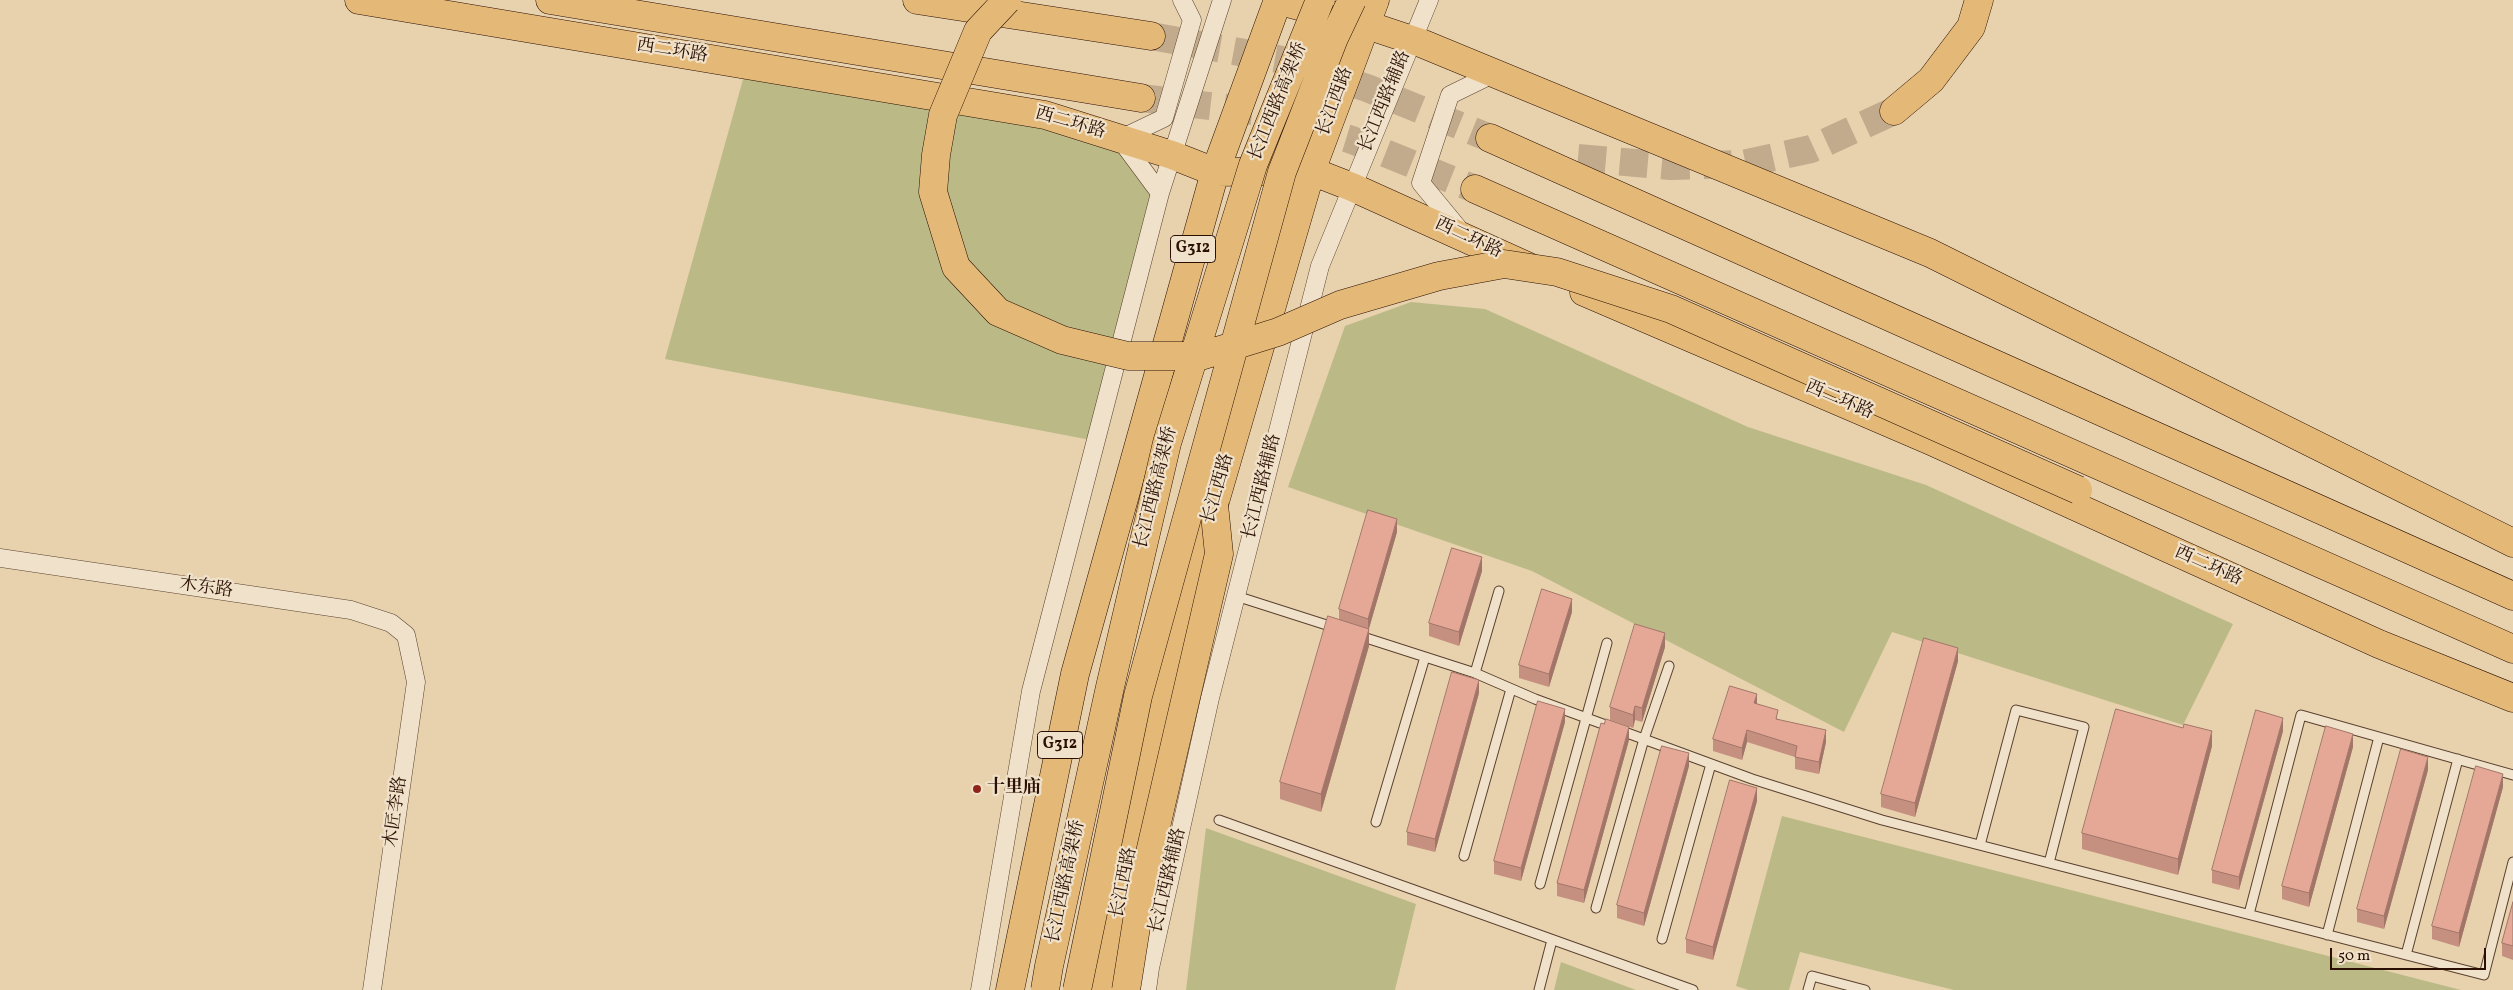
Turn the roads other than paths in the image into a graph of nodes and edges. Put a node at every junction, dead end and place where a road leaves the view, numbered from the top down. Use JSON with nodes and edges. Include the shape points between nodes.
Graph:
{"nodes":[{"id":1,"x":360,"y":0,"type":"edge"},
{"id":2,"x":550,"y":0,"type":"edge"},
{"id":3,"x":918,"y":0,"type":"edge"},
{"id":4,"x":1007,"y":0,"type":"edge"},
{"id":5,"x":1182,"y":0,"type":"edge"},
{"id":6,"x":1222,"y":0,"type":"edge"},
{"id":7,"x":1277,"y":0,"type":"edge"},
{"id":8,"x":1320,"y":0,"type":"edge"},
{"id":9,"x":1352,"y":0,"type":"edge"},
{"id":10,"x":1429,"y":0,"type":"edge"},
{"id":11,"x":1979,"y":0,"type":"edge"},
{"id":12,"x":1370,"y":12,"type":"edge"},
{"id":13,"x":1151,"y":36,"type":"tunnel mouth"},
{"id":14,"x":1411,"y":40,"type":"junction"},
{"id":15,"x":1495,"y":73,"type":"junction"},
{"id":16,"x":1141,"y":98,"type":"tunnel mouth"},
{"id":17,"x":1894,"y":111,"type":"tunnel mouth"},
{"id":18,"x":1490,"y":138,"type":"tunnel mouth"},
{"id":19,"x":1120,"y":139,"type":"junction"},
{"id":20,"x":1517,"y":151,"type":"junction"},
{"id":21,"x":1172,"y":155,"type":"junction"},
{"id":22,"x":1578,"y":158,"type":"tunnel mouth"},
{"id":23,"x":1311,"y":171,"type":"junction"},
{"id":24,"x":1215,"y":172,"type":"junction"},
{"id":25,"x":1352,"y":186,"type":"junction"},
{"id":26,"x":1475,"y":189,"type":"tunnel mouth"},
{"id":27,"x":1160,"y":193,"type":"junction"},
{"id":28,"x":1467,"y":238,"type":"junction"},
{"id":29,"x":1123,"y":502,"type":"junction"},
{"id":30,"x":1214,"y":505,"type":"junction"},
{"id":31,"x":2513,"y":544,"type":"edge"},
{"id":32,"x":0,"y":558,"type":"edge"},
{"id":33,"x":1499,"y":591,"type":"dead end"},
{"id":34,"x":1236,"y":596,"type":"junction"},
{"id":35,"x":2513,"y":596,"type":"edge"},
{"id":36,"x":406,"y":635,"type":"joint"},
{"id":37,"x":1607,"y":643,"type":"dead end"},
{"id":38,"x":2513,"y":649,"type":"edge"},
{"id":39,"x":1425,"y":657,"type":"junction"},
{"id":40,"x":1669,"y":666,"type":"dead end"},
{"id":41,"x":1475,"y":673,"type":"junction"},
{"id":42,"x":2513,"y":678,"type":"edge"},
{"id":43,"x":1511,"y":689,"type":"junction"},
{"id":44,"x":2513,"y":698,"type":"edge"},
{"id":45,"x":1586,"y":718,"type":"junction"},
{"id":46,"x":2379,"y":737,"type":"junction"},
{"id":47,"x":1644,"y":739,"type":"junction"},
{"id":48,"x":2458,"y":759,"type":"junction"},
{"id":49,"x":1711,"y":764,"type":"junction"},
{"id":50,"x":2513,"y":775,"type":"edge"},
{"id":51,"x":1219,"y":820,"type":"dead end"},
{"id":52,"x":1376,"y":822,"type":"dead end"},
{"id":53,"x":1980,"y":845,"type":"junction"},
{"id":54,"x":1464,"y":856,"type":"dead end"},
{"id":55,"x":2513,"y":862,"type":"edge"},
{"id":56,"x":2049,"y":863,"type":"junction"},
{"id":57,"x":1540,"y":884,"type":"dead end"},
{"id":58,"x":1596,"y":908,"type":"dead end"},
{"id":59,"x":2249,"y":914,"type":"junction"},
{"id":60,"x":2327,"y":935,"type":"junction"},
{"id":61,"x":1662,"y":939,"type":"dead end"},
{"id":62,"x":1552,"y":940,"type":"junction"},
{"id":63,"x":2406,"y":955,"type":"junction"},
{"id":64,"x":372,"y":990,"type":"edge"},
{"id":65,"x":980,"y":990,"type":"edge"},
{"id":66,"x":993,"y":990,"type":"edge"},
{"id":67,"x":1010,"y":990,"type":"edge"},
{"id":68,"x":1045,"y":990,"type":"edge"},
{"id":69,"x":1077,"y":990,"type":"edge"},
{"id":70,"x":1103,"y":990,"type":"edge"},
{"id":71,"x":1126,"y":990,"type":"edge"},
{"id":72,"x":1148,"y":990,"type":"edge"},
{"id":73,"x":1539,"y":990,"type":"edge"},
{"id":74,"x":1693,"y":990,"type":"edge"},
{"id":75,"x":1808,"y":990,"type":"edge"},
{"id":76,"x":1865,"y":990,"type":"edge"}],
"edges":[{"from":1,"to":19,"type":"highway","name":"西二环路","via":[[1045,115]]},
{"from":2,"to":16,"type":"highway","name":"西二环路"},
{"from":3,"to":13,"type":"highway"},
{"from":4,"to":42,"type":"highway","bridge":true,"via":[[978,31],[943,115],[933,192],[956,267],[998,312],[1062,340],[1128,356],[1201,356],[1278,332],[1340,304],[1439,276],[1504,264],[1558,272],[1671,308],[2407,641]]},
{"from":5,"to":19,"type":"street","via":[[1192,20],[1164,118]]},
{"from":6,"to":21,"type":"street"},
{"from":7,"to":12,"type":"highway"},
{"from":7,"to":24,"type":"highway","number":"G312"},
{"from":8,"to":68,"type":"highway","name":"长江西路高架桥","bridge":true,"via":[[1253,164],[1167,443],[1110,687]]},
{"from":9,"to":69,"type":"highway","name":"长江西路高架桥","bridge":true,"via":[[1282,172],[1138,696]]},
{"from":10,"to":14,"type":"street","name":"长江西路辅路"},
{"from":11,"to":17,"type":"highway","via":[[1971,27],[1932,80]]},
{"from":12,"to":14,"type":"highway"},
{"from":12,"to":23,"type":"highway","name":"长江西路"},
{"from":14,"to":15,"type":"highway"},
{"from":14,"to":25,"type":"street","name":"长江西路辅路"},
{"from":15,"to":28,"type":"street","via":[[1450,94],[1421,183]]},
{"from":15,"to":31,"type":"highway","via":[[1930,253]]},
{"from":18,"to":20,"type":"highway"},
{"from":19,"to":21,"type":"highway","name":"西二环路"},
{"from":19,"to":27,"type":"street"},
{"from":20,"to":22,"type":"highway"},
{"from":20,"to":35,"type":"highway"},
{"from":21,"to":24,"type":"highway","name":"西二环路"},
{"from":21,"to":27,"type":"street"},
{"from":23,"to":24,"type":"highway","name":"西二环路"},
{"from":23,"to":25,"type":"highway","name":"西二环路"},
{"from":23,"to":30,"type":"highway","name":"长江西路"},
{"from":24,"to":29,"type":"highway","number":"G312"},
{"from":25,"to":28,"type":"highway","name":"西二环路"},
{"from":25,"to":34,"type":"street","name":"长江西路辅路","via":[[1320,266]]},
{"from":26,"to":38,"type":"highway"},
{"from":27,"to":65,"type":"street","via":[[1031,691]]},
{"from":28,"to":44,"type":"highway","name":"西二环路","via":[[1932,441],[2379,644]]},
{"from":29,"to":66,"type":"highway","via":[[1054,684],[1001,934]]},
{"from":29,"to":67,"type":"highway","number":"G312","via":[[1075,674]]},
{"from":30,"to":70,"type":"highway","name":"长江西路","via":[[1163,693]]},
{"from":30,"to":71,"type":"highway","bridge":true,"via":[[1219,554],[1143,883]]},
{"from":32,"to":36,"type":"street","name":"木东路","via":[[351,610],[391,623]]},
{"from":33,"to":41,"type":"lane"},
{"from":34,"to":39,"type":"lane"},
{"from":34,"to":72,"type":"street","name":"长江西路辅路","via":[[1210,698],[1150,968]]},
{"from":36,"to":64,"type":"street","name":"木匠李路","via":[[416,682]]},
{"from":37,"to":45,"type":"lane"},
{"from":39,"to":41,"type":"lane"},
{"from":39,"to":52,"type":"lane"},
{"from":40,"to":47,"type":"lane"},
{"from":41,"to":43,"type":"lane"},
{"from":43,"to":45,"type":"lane"},
{"from":43,"to":54,"type":"lane"},
{"from":45,"to":47,"type":"lane"},
{"from":45,"to":57,"type":"lane"},
{"from":46,"to":48,"type":"lane"},
{"from":46,"to":59,"type":"lane","via":[[2301,715]]},
{"from":46,"to":60,"type":"lane"},
{"from":47,"to":49,"type":"lane"},
{"from":47,"to":58,"type":"lane"},
{"from":48,"to":50,"type":"lane"},
{"from":48,"to":63,"type":"lane"},
{"from":49,"to":53,"type":"lane","via":[[1882,820]]},
{"from":49,"to":61,"type":"lane"},
{"from":51,"to":62,"type":"lane"},
{"from":53,"to":56,"type":"lane"},
{"from":53,"to":56,"type":"lane","via":[[2016,710],[2084,727]]},
{"from":55,"to":63,"type":"lane","via":[[2484,975]]},
{"from":56,"to":59,"type":"lane"},
{"from":59,"to":60,"type":"lane"},
{"from":60,"to":63,"type":"lane"},
{"from":62,"to":73,"type":"lane"},
{"from":62,"to":74,"type":"lane"},
{"from":75,"to":76,"type":"lane","via":[[1812,976]]}]}
